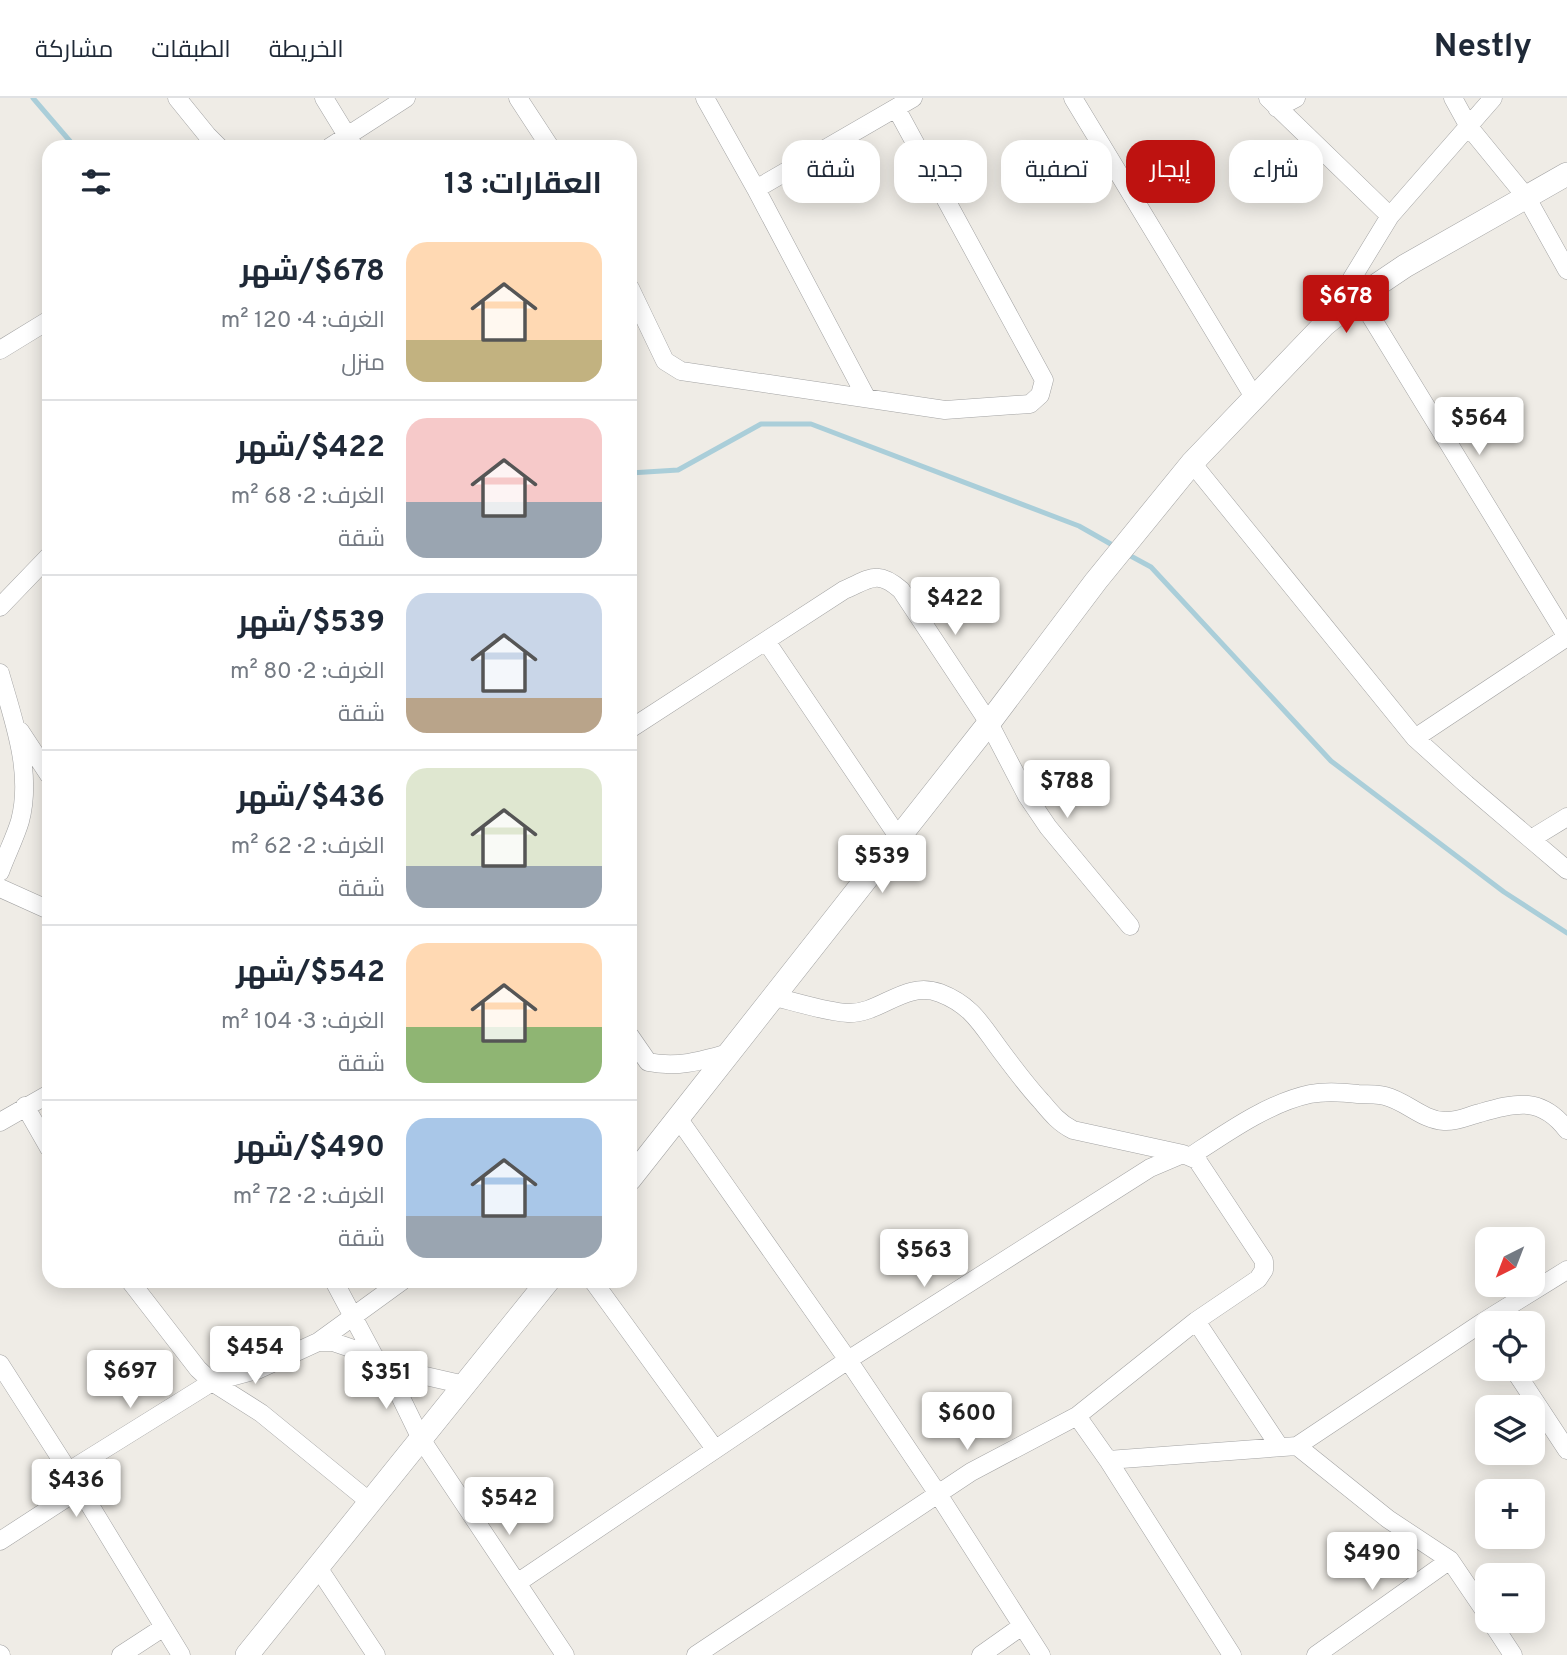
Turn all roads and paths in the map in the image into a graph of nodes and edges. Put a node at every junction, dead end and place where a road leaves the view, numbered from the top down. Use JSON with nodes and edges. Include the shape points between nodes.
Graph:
{"nodes":[{"id":1,"x":177,"y":98,"type":"edge"},
{"id":2,"x":324,"y":98,"type":"edge"},
{"id":3,"x":406,"y":98,"type":"edge"},
{"id":4,"x":519,"y":98,"type":"edge"},
{"id":5,"x":705,"y":98,"type":"edge"},
{"id":6,"x":914,"y":98,"type":"edge"},
{"id":7,"x":1073,"y":98,"type":"edge"},
{"id":8,"x":1296,"y":98,"type":"edge"},
{"id":9,"x":1453,"y":98,"type":"edge"},
{"id":10,"x":1493,"y":98,"type":"edge"},
{"id":11,"x":1273,"y":103,"type":"edge"},
{"id":12,"x":896,"y":108,"type":"junction"},
{"id":13,"x":1469,"y":127,"type":"junction"},
{"id":14,"x":212,"y":140,"type":"edge"},
{"id":15,"x":350,"y":140,"type":"edge"},
{"id":16,"x":354,"y":140,"type":"edge"},
{"id":17,"x":546,"y":140,"type":"edge"},
{"id":18,"x":1567,"y":174,"type":"edge"},
{"id":19,"x":755,"y":189,"type":"junction"},
{"id":20,"x":1527,"y":198,"type":"junction"},
{"id":21,"x":1390,"y":216,"type":"junction"},
{"id":22,"x":1567,"y":270,"type":"edge"},
{"id":23,"x":1359,"y":297,"type":"junction"},
{"id":24,"x":637,"y":302,"type":"edge"},
{"id":25,"x":42,"y":324,"type":"edge"},
{"id":26,"x":1324,"y":325,"type":"junction"},
{"id":27,"x":0,"y":350,"type":"edge"},
{"id":28,"x":866,"y":397,"type":"junction"},
{"id":29,"x":1254,"y":397,"type":"junction"},
{"id":30,"x":1192,"y":463,"type":"junction"},
{"id":31,"x":42,"y":563,"type":"edge"},
{"id":32,"x":0,"y":607,"type":"edge"},
{"id":33,"x":1567,"y":637,"type":"edge"},
{"id":34,"x":766,"y":641,"type":"junction"},
{"id":35,"x":0,"y":673,"type":"edge"},
{"id":36,"x":14,"y":723,"type":"junction"},
{"id":37,"x":989,"y":723,"type":"junction"},
{"id":38,"x":637,"y":724,"type":"edge"},
{"id":39,"x":1415,"y":738,"type":"junction"},
{"id":40,"x":42,"y":765,"type":"edge"},
{"id":41,"x":1567,"y":817,"type":"edge"},
{"id":42,"x":899,"y":838,"type":"junction"},
{"id":43,"x":1531,"y":838,"type":"junction"},
{"id":44,"x":1567,"y":870,"type":"edge"},
{"id":45,"x":0,"y":872,"type":"edge"},
{"id":46,"x":0,"y":888,"type":"edge"},
{"id":47,"x":42,"y":906,"type":"edge"},
{"id":48,"x":1130,"y":926,"type":"dead end"},
{"id":49,"x":774,"y":997,"type":"junction"},
{"id":50,"x":729,"y":1053,"type":"junction"},
{"id":51,"x":639,"y":1061,"type":"edge"},
{"id":52,"x":42,"y":1098,"type":"edge"},
{"id":53,"x":25,"y":1106,"type":"junction"},
{"id":54,"x":678,"y":1118,"type":"junction"},
{"id":55,"x":0,"y":1122,"type":"edge"},
{"id":56,"x":1567,"y":1130,"type":"edge"},
{"id":57,"x":42,"y":1136,"type":"edge"},
{"id":58,"x":1187,"y":1155,"type":"junction"},
{"id":59,"x":637,"y":1166,"type":"edge"},
{"id":60,"x":1567,"y":1270,"type":"edge"},
{"id":61,"x":135,"y":1288,"type":"edge"},
{"id":62,"x":338,"y":1288,"type":"edge"},
{"id":63,"x":393,"y":1288,"type":"edge"},
{"id":64,"x":542,"y":1288,"type":"edge"},
{"id":65,"x":598,"y":1288,"type":"edge"},
{"id":66,"x":1506,"y":1311,"type":"edge"},
{"id":67,"x":354,"y":1317,"type":"junction"},
{"id":68,"x":1196,"y":1321,"type":"junction"},
{"id":69,"x":1475,"y":1331,"type":"edge"},
{"id":70,"x":318,"y":1342,"type":"junction"},
{"id":71,"x":848,"y":1360,"type":"junction"},
{"id":72,"x":380,"y":1361,"type":"junction"},
{"id":73,"x":0,"y":1364,"type":"edge"},
{"id":74,"x":1522,"y":1381,"type":"edge"},
{"id":75,"x":212,"y":1382,"type":"junction"},
{"id":76,"x":465,"y":1385,"type":"junction"},
{"id":77,"x":1077,"y":1416,"type":"junction"},
{"id":78,"x":421,"y":1439,"type":"junction"},
{"id":79,"x":1279,"y":1446,"type":"junction"},
{"id":80,"x":1297,"y":1446,"type":"junction"},
{"id":81,"x":715,"y":1449,"type":"junction"},
{"id":82,"x":1567,"y":1450,"type":"edge"},
{"id":83,"x":1108,"y":1460,"type":"junction"},
{"id":84,"x":69,"y":1471,"type":"junction"},
{"id":85,"x":80,"y":1489,"type":"junction"},
{"id":86,"x":938,"y":1494,"type":"junction"},
{"id":87,"x":370,"y":1502,"type":"junction"},
{"id":88,"x":0,"y":1541,"type":"edge"},
{"id":89,"x":1450,"y":1560,"type":"junction"},
{"id":90,"x":317,"y":1566,"type":"junction"},
{"id":91,"x":517,"y":1583,"type":"junction"},
{"id":92,"x":1475,"y":1597,"type":"edge"},
{"id":93,"x":1022,"y":1626,"type":"junction"},
{"id":94,"x":164,"y":1627,"type":"junction"},
{"id":95,"x":1499,"y":1633,"type":"edge"},
{"id":96,"x":121,"y":1655,"type":"edge"},
{"id":97,"x":181,"y":1655,"type":"edge"},
{"id":98,"x":247,"y":1655,"type":"edge"},
{"id":99,"x":376,"y":1655,"type":"edge"},
{"id":100,"x":565,"y":1655,"type":"edge"},
{"id":101,"x":696,"y":1655,"type":"edge"},
{"id":102,"x":981,"y":1655,"type":"edge"},
{"id":103,"x":1041,"y":1655,"type":"edge"},
{"id":104,"x":1232,"y":1655,"type":"edge"},
{"id":105,"x":1316,"y":1655,"type":"edge"},
{"id":106,"x":1513,"y":1655,"type":"edge"}],
"edges":[{"from":1,"to":14,"type":"street"},
{"from":2,"to":15,"type":"street"},
{"from":3,"to":16,"type":"street"},
{"from":4,"to":17,"type":"street"},
{"from":5,"to":19,"type":"street"},
{"from":6,"to":12,"type":"street"},
{"from":7,"to":29,"type":"street"},
{"from":8,"to":11,"type":"street"},
{"from":9,"to":13,"type":"street"},
{"from":10,"to":13,"type":"street"},
{"from":11,"to":21,"type":"street"},
{"from":12,"to":19,"type":"street"},
{"from":12,"to":28,"type":"street","via":[[1044,380],[1040,395],[1030,404],[945,410]]},
{"from":13,"to":20,"type":"street"},
{"from":13,"to":21,"type":"street"},
{"from":18,"to":20,"type":"street"},
{"from":19,"to":28,"type":"street"},
{"from":20,"to":22,"type":"street"},
{"from":20,"to":23,"type":"street"},
{"from":21,"to":26,"type":"street"},
{"from":23,"to":26,"type":"street"},
{"from":23,"to":33,"type":"street"},
{"from":24,"to":28,"type":"street","via":[[673,367]]},
{"from":25,"to":27,"type":"street"},
{"from":26,"to":29,"type":"street"},
{"from":29,"to":30,"type":"street"},
{"from":30,"to":37,"type":"street"},
{"from":30,"to":39,"type":"street"},
{"from":31,"to":32,"type":"street"},
{"from":33,"to":39,"type":"street"},
{"from":34,"to":37,"type":"street","via":[[844,590],[873,577],[888,579],[901,590]]},
{"from":34,"to":38,"type":"street"},
{"from":34,"to":42,"type":"street"},
{"from":35,"to":36,"type":"street"},
{"from":36,"to":40,"type":"street"},
{"from":36,"to":45,"type":"street","via":[[23,764],[23,801],[20,822]]},
{"from":37,"to":42,"type":"street"},
{"from":37,"to":48,"type":"street","via":[[1048,827]]},
{"from":39,"to":43,"type":"street"},
{"from":41,"to":43,"type":"street"},
{"from":42,"to":49,"type":"street"},
{"from":43,"to":44,"type":"street"},
{"from":46,"to":47,"type":"street"},
{"from":49,"to":50,"type":"street"},
{"from":49,"to":58,"type":"street","via":[[847,1013],[866,1011],[914,990],[937,991],[977,1017],[1061,1124]]},
{"from":50,"to":51,"type":"street","via":[[685,1065]]},
{"from":50,"to":54,"type":"street"},
{"from":52,"to":53,"type":"street"},
{"from":53,"to":55,"type":"street"},
{"from":53,"to":57,"type":"street"},
{"from":54,"to":59,"type":"street"},
{"from":54,"to":71,"type":"street"},
{"from":56,"to":58,"type":"street","via":[[1556,1115],[1540,1106],[1514,1106],[1443,1121],[1385,1096],[1337,1092],[1310,1094],[1239,1124]]},
{"from":58,"to":68,"type":"street","via":[[1201,1164],[1264,1261],[1258,1279]]},
{"from":58,"to":71,"type":"street","via":[[1150,1168]]},
{"from":60,"to":66,"type":"street"},
{"from":61,"to":75,"type":"street"},
{"from":62,"to":67,"type":"street"},
{"from":63,"to":67,"type":"street"},
{"from":64,"to":76,"type":"street"},
{"from":65,"to":81,"type":"street"},
{"from":67,"to":70,"type":"street"},
{"from":67,"to":72,"type":"street"},
{"from":68,"to":77,"type":"street"},
{"from":68,"to":79,"type":"street"},
{"from":69,"to":80,"type":"street"},
{"from":70,"to":72,"type":"street","via":[[333,1342]]},
{"from":70,"to":75,"type":"street","via":[[257,1370]]},
{"from":71,"to":81,"type":"street"},
{"from":71,"to":86,"type":"street"},
{"from":72,"to":76,"type":"street"},
{"from":72,"to":78,"type":"street"},
{"from":73,"to":84,"type":"street"},
{"from":74,"to":82,"type":"street"},
{"from":75,"to":84,"type":"street"},
{"from":75,"to":87,"type":"street","via":[[261,1413]]},
{"from":76,"to":78,"type":"street"},
{"from":77,"to":83,"type":"street"},
{"from":77,"to":86,"type":"street"},
{"from":78,"to":87,"type":"street"},
{"from":78,"to":91,"type":"street"},
{"from":79,"to":80,"type":"street"},
{"from":79,"to":83,"type":"street"},
{"from":80,"to":89,"type":"street","via":[[1388,1519]]},
{"from":81,"to":91,"type":"street"},
{"from":83,"to":104,"type":"street"},
{"from":84,"to":85,"type":"street"},
{"from":85,"to":88,"type":"street"},
{"from":85,"to":94,"type":"street"},
{"from":86,"to":93,"type":"street"},
{"from":86,"to":101,"type":"street"},
{"from":87,"to":90,"type":"street"},
{"from":89,"to":92,"type":"street"},
{"from":89,"to":105,"type":"street"},
{"from":90,"to":98,"type":"street"},
{"from":90,"to":99,"type":"street"},
{"from":91,"to":100,"type":"street"},
{"from":93,"to":102,"type":"street"},
{"from":93,"to":103,"type":"street"},
{"from":94,"to":96,"type":"street"},
{"from":94,"to":97,"type":"street"},
{"from":95,"to":106,"type":"street"}]}
